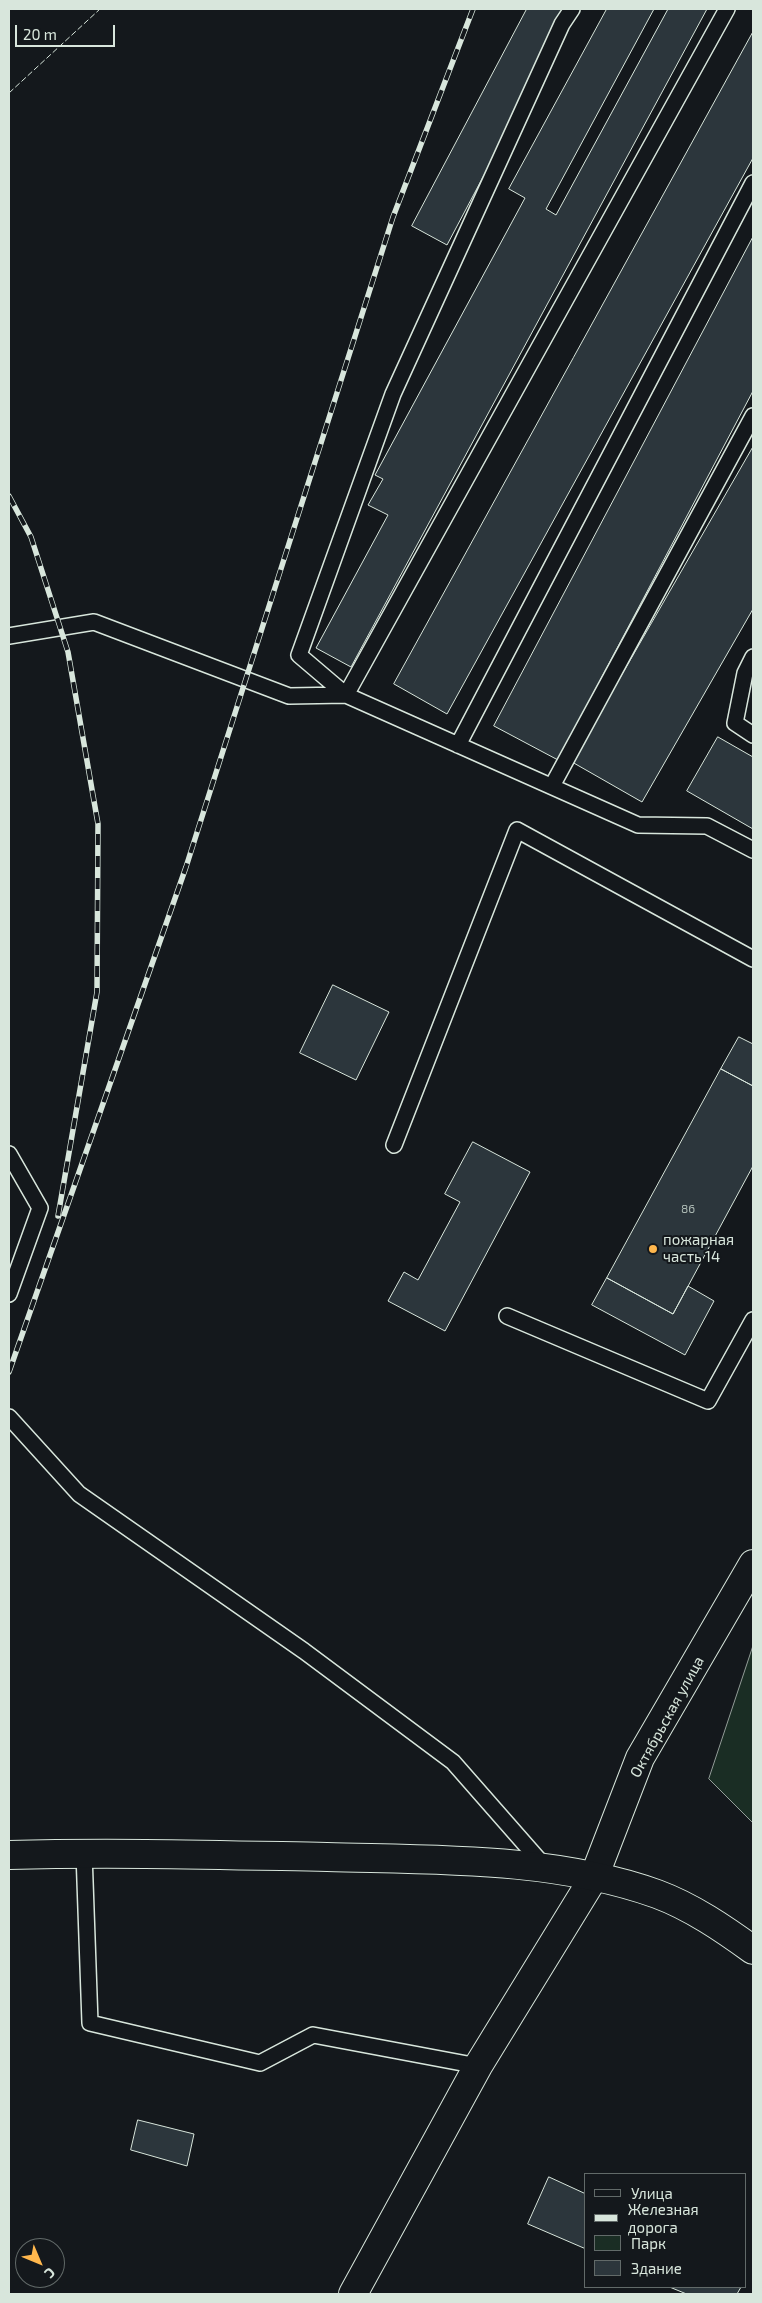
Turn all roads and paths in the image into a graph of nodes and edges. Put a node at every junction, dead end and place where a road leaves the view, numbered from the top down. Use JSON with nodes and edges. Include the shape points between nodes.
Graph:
{"nodes":[{"id":1,"x":572,"y":9,"type":"edge"},
{"id":2,"x":727,"y":9,"type":"edge"},
{"id":3,"x":753,"y":183,"type":"edge"},
{"id":4,"x":753,"y":416,"type":"edge"},
{"id":5,"x":9,"y":636,"type":"edge"},
{"id":6,"x":753,"y":658,"type":"edge"},
{"id":7,"x":346,"y":695,"type":"junction"},
{"id":8,"x":753,"y":735,"type":"edge"},
{"id":9,"x":458,"y":745,"type":"junction"},
{"id":10,"x":552,"y":786,"type":"junction"},
{"id":11,"x":753,"y":850,"type":"edge"},
{"id":12,"x":753,"y":959,"type":"edge"},
{"id":13,"x":394,"y":1145,"type":"dead end"},
{"id":14,"x":9,"y":1154,"type":"edge"},
{"id":15,"x":9,"y":1294,"type":"edge"},
{"id":16,"x":507,"y":1316,"type":"dead end"},
{"id":17,"x":753,"y":1320,"type":"edge"},
{"id":18,"x":9,"y":1417,"type":"edge"},
{"id":19,"x":753,"y":1564,"type":"edge"},
{"id":20,"x":84,"y":1853,"type":"junction"},
{"id":21,"x":9,"y":1855,"type":"edge"},
{"id":22,"x":548,"y":1870,"type":"junction"},
{"id":23,"x":594,"y":1877,"type":"junction"},
{"id":24,"x":750,"y":1941,"type":"edge"},
{"id":25,"x":478,"y":2066,"type":"junction"},
{"id":26,"x":353,"y":2294,"type":"edge"}],
"edges":[{"from":1,"to":7,"type":"lane","via":[[562,24],[393,394],[299,655]]},
{"from":2,"to":7,"type":"lane"},
{"from":3,"to":9,"type":"lane"},
{"from":4,"to":10,"type":"lane"},
{"from":5,"to":7,"type":"lane","via":[[94,622],[289,696]]},
{"from":6,"to":8,"type":"lane","via":[[745,672],[735,723]]},
{"from":7,"to":9,"type":"lane"},
{"from":9,"to":10,"type":"lane"},
{"from":10,"to":11,"type":"lane","via":[[638,825],[707,826]]},
{"from":12,"to":13,"type":"lane","via":[[517,830]]},
{"from":14,"to":15,"type":"lane","via":[[40,1208]]},
{"from":16,"to":17,"type":"lane","via":[[708,1401]]},
{"from":18,"to":22,"type":"lane","via":[[79,1494],[304,1651],[453,1762]]},
{"from":19,"to":23,"type":"main road","name":"Октябрьская улица","via":[[640,1758]]},
{"from":20,"to":21,"type":"main road"},
{"from":20,"to":22,"type":"main road","via":[[484,1862]]},
{"from":20,"to":25,"type":"lane","via":[[90,2023],[260,2063],[313,2035]]},
{"from":22,"to":23,"type":"main road"},
{"from":23,"to":24,"type":"main road","via":[[658,1894]]},
{"from":23,"to":25,"type":"main road","name":"Октябрьская улица"},
{"from":25,"to":26,"type":"main road","name":"Октябрьская улица"}]}
